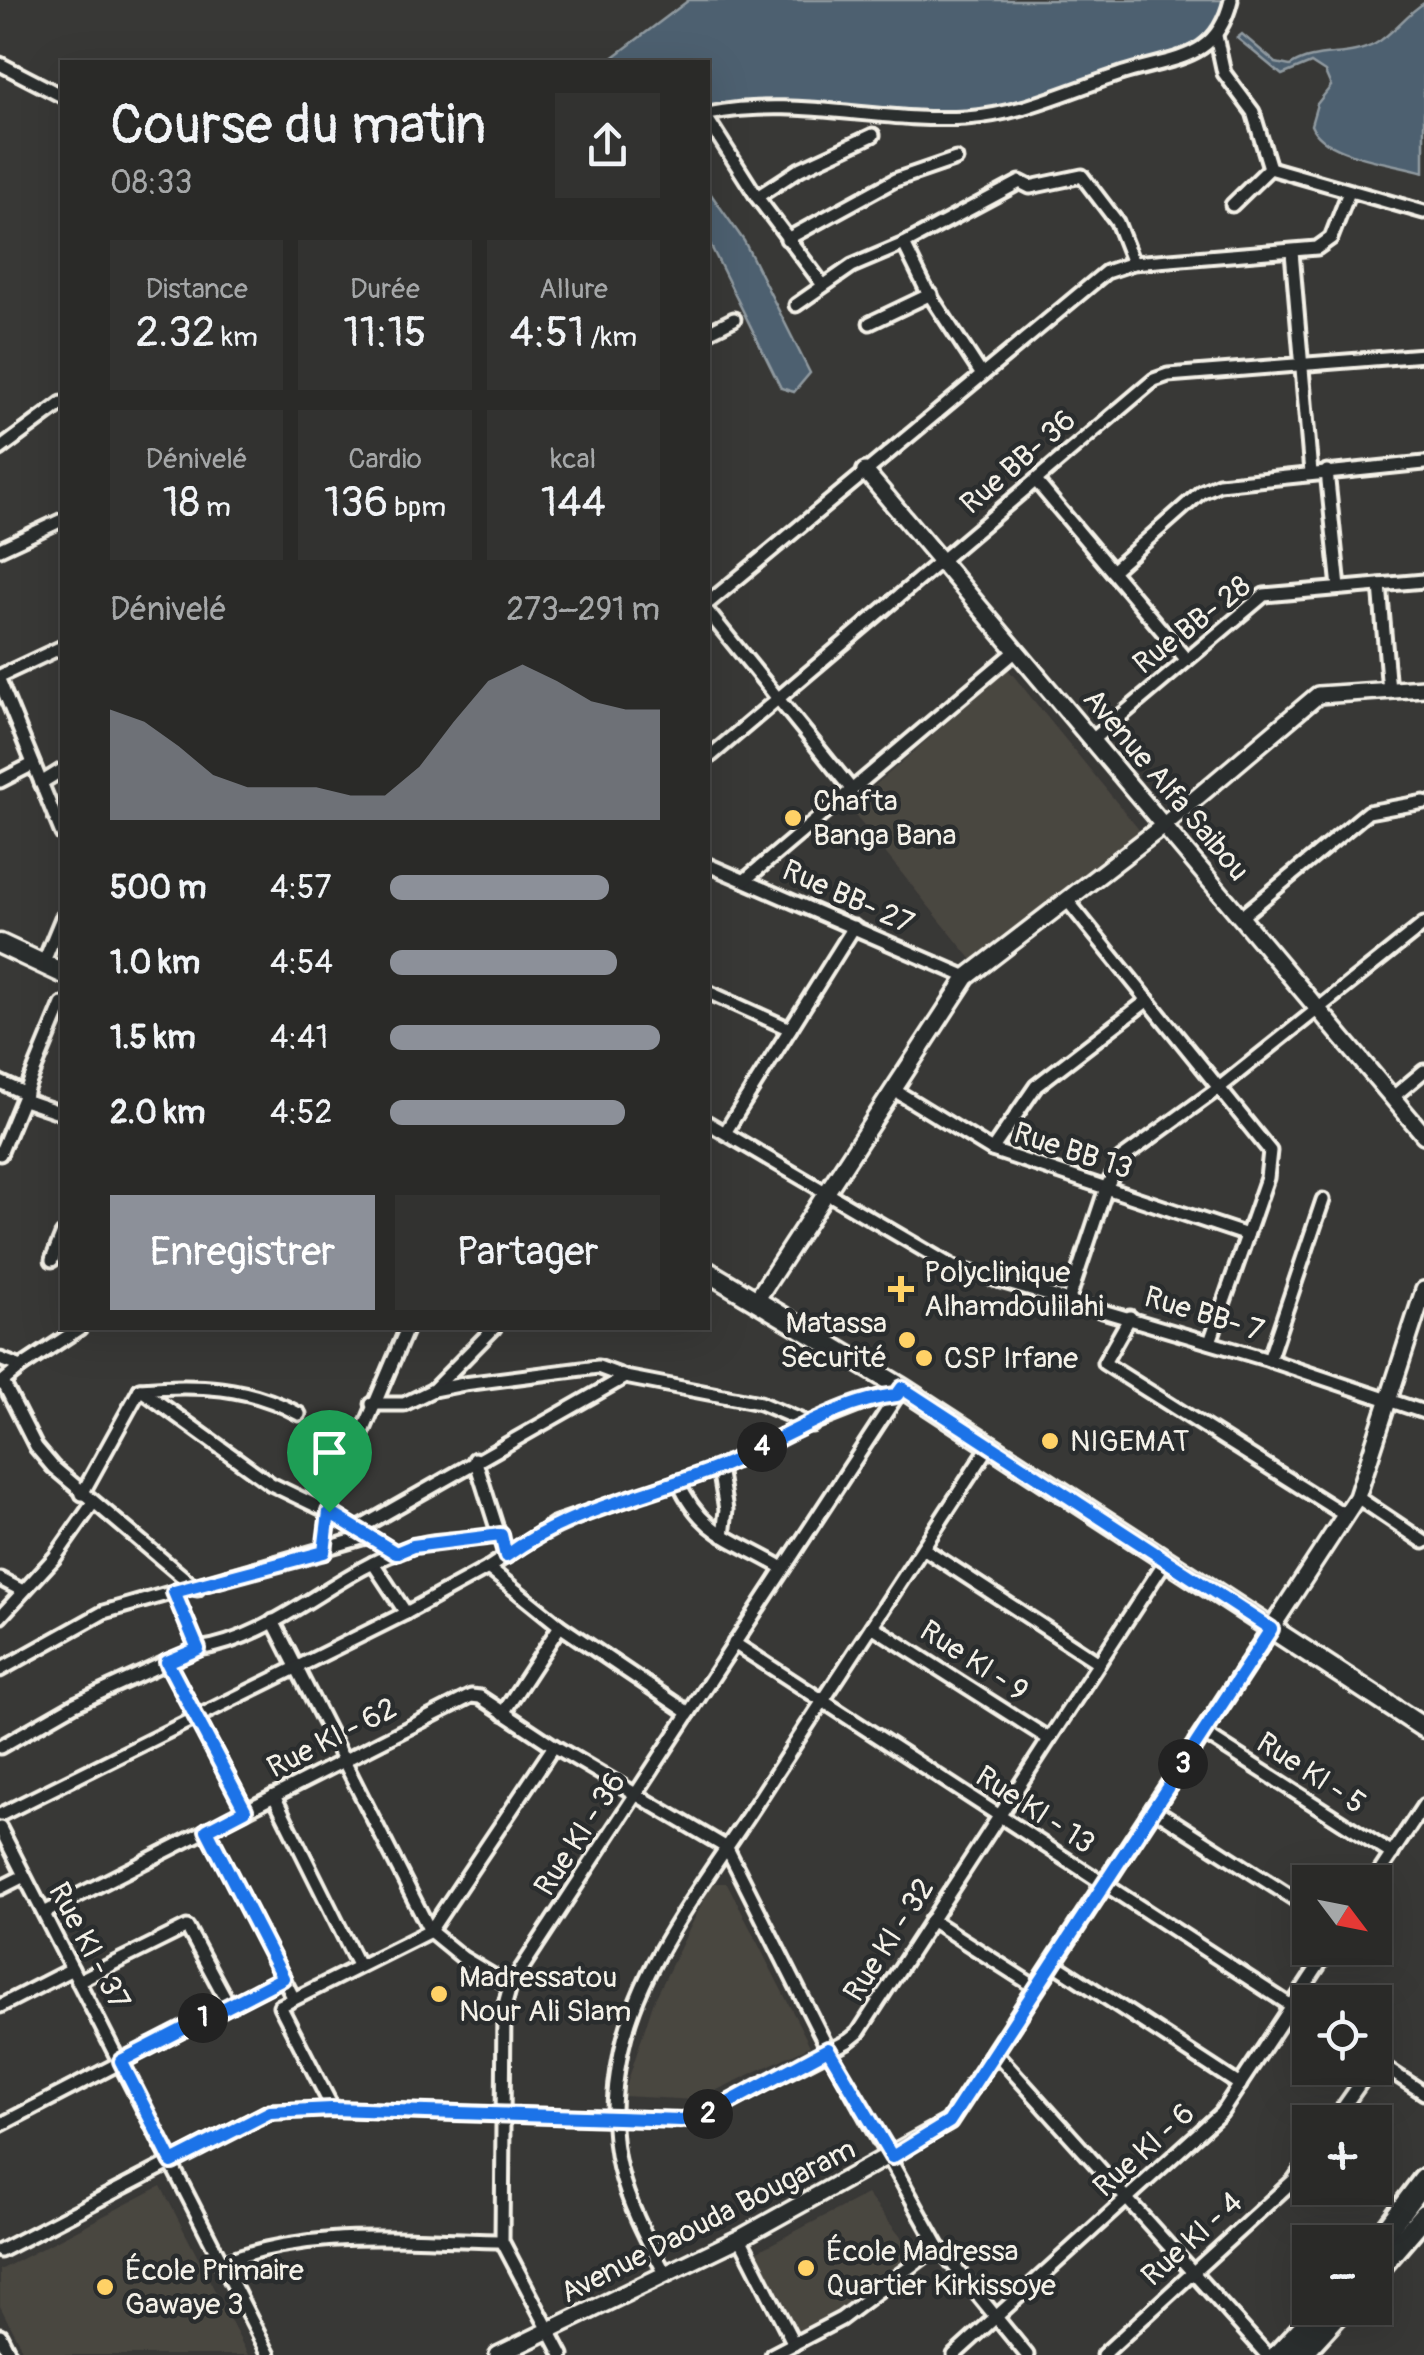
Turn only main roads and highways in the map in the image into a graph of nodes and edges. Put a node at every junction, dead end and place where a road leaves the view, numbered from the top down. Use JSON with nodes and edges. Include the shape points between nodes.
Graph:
{"nodes":[{"id":1,"x":0,"y":944,"type":"edge"},
{"id":2,"x":60,"y":972,"type":"edge"},
{"id":3,"x":710,"y":1273,"type":"edge"},
{"id":4,"x":1424,"y":1728,"type":"edge"},
{"id":5,"x":1424,"y":2180,"type":"edge"},
{"id":6,"x":1424,"y":2214,"type":"edge"},
{"id":7,"x":1390,"y":2225,"type":"edge"},
{"id":8,"x":1392,"y":2252,"type":"edge"},
{"id":9,"x":1306,"y":2325,"type":"edge"},
{"id":10,"x":1327,"y":2325,"type":"edge"},
{"id":11,"x":1278,"y":2355,"type":"edge"},
{"id":12,"x":1300,"y":2355,"type":"edge"}],
"edges":[{"from":1,"to":2,"type":"main road"},
{"from":3,"to":4,"type":"main road","via":[[990,1445]]},
{"from":5,"to":7,"type":"highway"},
{"from":6,"to":8,"type":"highway"},
{"from":9,"to":11,"type":"highway"},
{"from":10,"to":12,"type":"highway"}]}
